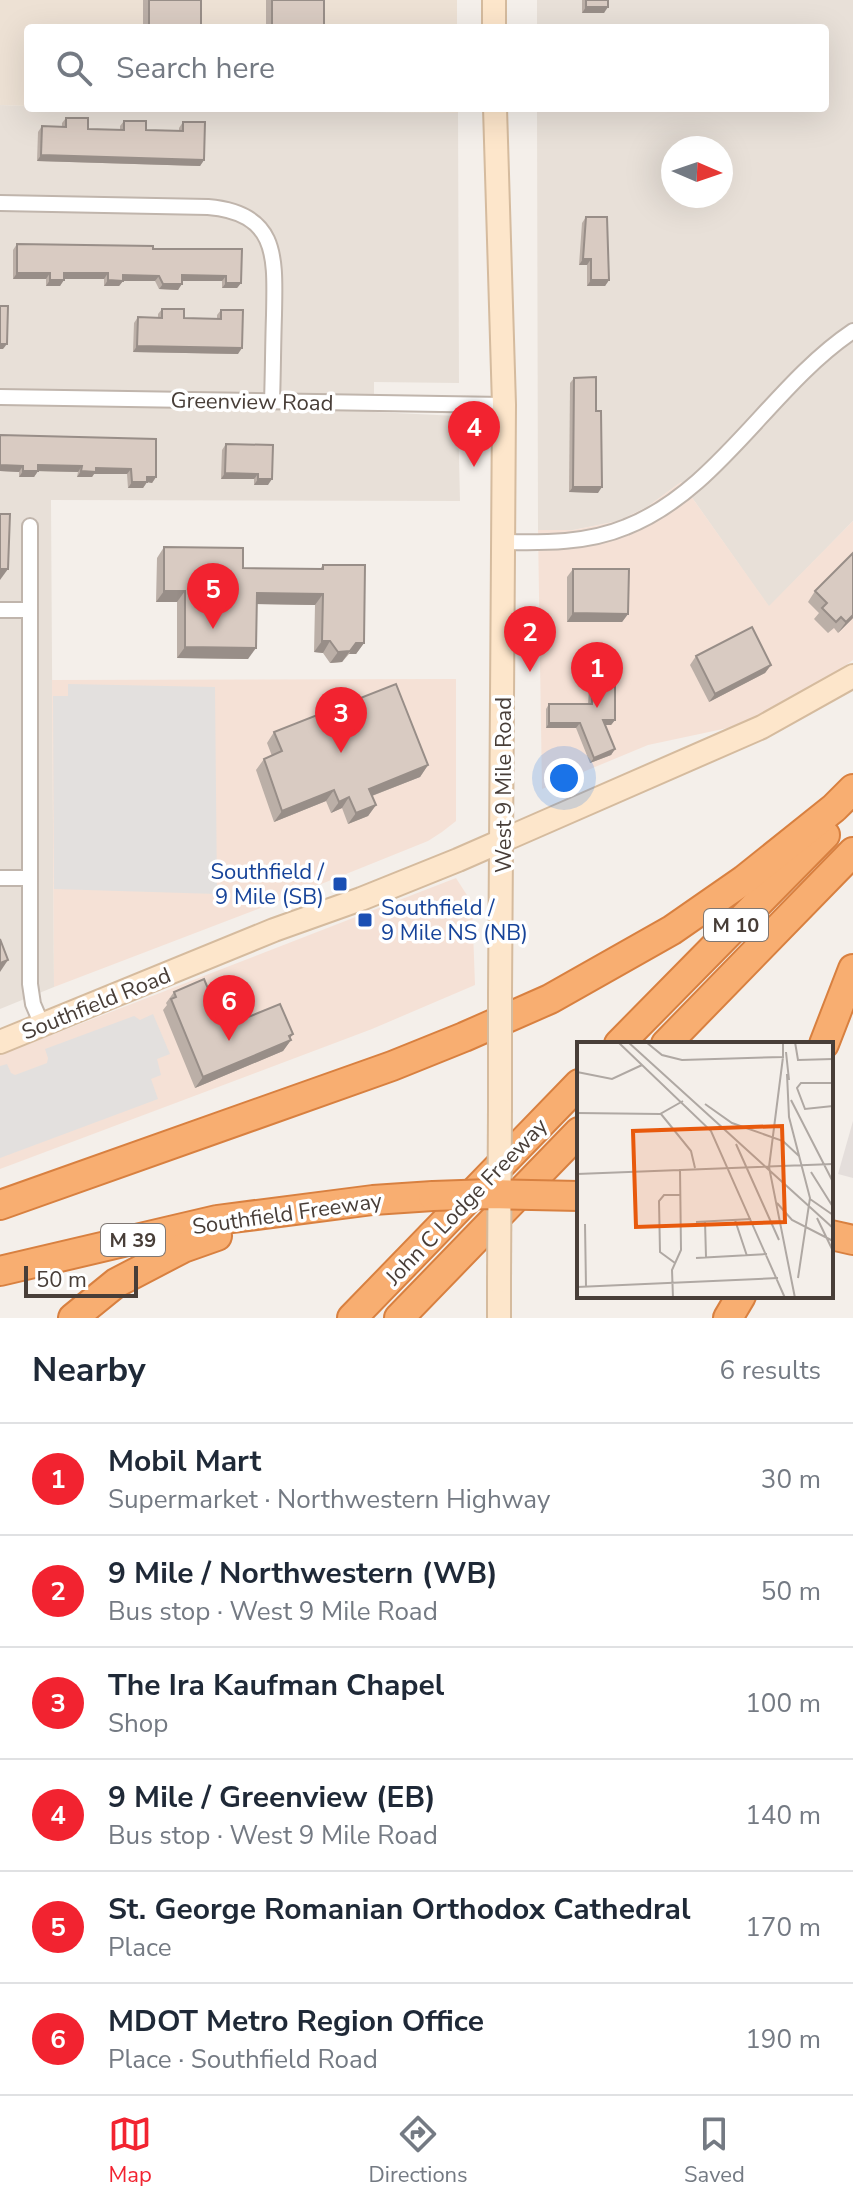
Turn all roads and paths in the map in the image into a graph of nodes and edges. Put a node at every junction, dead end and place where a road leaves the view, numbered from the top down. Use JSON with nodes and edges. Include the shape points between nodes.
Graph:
{"nodes":[{"id":1,"x":494,"y":0,"type":"edge"},
{"id":2,"x":494,"y":24,"type":"edge"},
{"id":3,"x":495,"y":112,"type":"edge"},
{"id":4,"x":0,"y":203,"type":"edge"},
{"id":5,"x":853,"y":331,"type":"edge"},
{"id":6,"x":0,"y":397,"type":"edge"},
{"id":7,"x":272,"y":402,"type":"junction"},
{"id":8,"x":504,"y":405,"type":"junction"},
{"id":9,"x":30,"y":526,"type":"dead end"},
{"id":10,"x":504,"y":542,"type":"junction"},
{"id":11,"x":0,"y":610,"type":"edge"},
{"id":12,"x":30,"y":610,"type":"junction"},
{"id":13,"x":853,"y":676,"type":"edge"},
{"id":14,"x":853,"y":789,"type":"edge"},
{"id":15,"x":853,"y":806,"type":"edge"},
{"id":16,"x":503,"y":838,"type":"junction"},
{"id":17,"x":853,"y":852,"type":"edge"},
{"id":18,"x":0,"y":878,"type":"edge"},
{"id":19,"x":30,"y":878,"type":"junction"},
{"id":20,"x":853,"y":969,"type":"edge"},
{"id":21,"x":42,"y":1025,"type":"junction"},
{"id":22,"x":0,"y":1042,"type":"edge"},
{"id":23,"x":621,"y":1042,"type":"edge"},
{"id":24,"x":668,"y":1042,"type":"edge"},
{"id":25,"x":825,"y":1042,"type":"edge"},
{"id":26,"x":577,"y":1086,"type":"edge"},
{"id":27,"x":577,"y":1134,"type":"edge"},
{"id":28,"x":577,"y":1196,"type":"edge"},
{"id":29,"x":0,"y":1205,"type":"edge"},
{"id":30,"x":266,"y":1215,"type":"junction"},
{"id":31,"x":833,"y":1235,"type":"edge"},
{"id":32,"x":853,"y":1240,"type":"edge"},
{"id":33,"x":0,"y":1271,"type":"edge"},
{"id":34,"x":740,"y":1298,"type":"edge"},
{"id":35,"x":73,"y":1318,"type":"edge"},
{"id":36,"x":352,"y":1318,"type":"edge"},
{"id":37,"x":399,"y":1318,"type":"edge"},
{"id":38,"x":499,"y":1318,"type":"edge"},
{"id":39,"x":728,"y":1318,"type":"edge"}],
"edges":[{"from":1,"to":2,"type":"main road"},
{"from":3,"to":8,"type":"main road","name":"West 9 Mile Road"},
{"from":4,"to":7,"type":"street","via":[[208,207],[252,220],[268,238],[275,264]]},
{"from":5,"to":10,"type":"street","via":[[826,350],[692,484],[657,511],[605,534]]},
{"from":6,"to":7,"type":"street","name":"Greenview Road"},
{"from":7,"to":8,"type":"street","name":"Greenview Road"},
{"from":8,"to":10,"type":"main road","name":"West 9 Mile Road"},
{"from":9,"to":12,"type":"street"},
{"from":10,"to":16,"type":"main road","name":"West 9 Mile Road"},
{"from":11,"to":12,"type":"street"},
{"from":12,"to":19,"type":"street"},
{"from":13,"to":16,"type":"main road","name":"Southfield Road","via":[[762,727]]},
{"from":14,"to":29,"type":"highway","via":[[744,880],[625,958],[550,999],[392,1066]]},
{"from":15,"to":23,"type":"highway","number":"M 10"},
{"from":16,"to":21,"type":"main road","name":"Southfield Road"},
{"from":16,"to":38,"type":"main road","name":"West 9 Mile Road","bridge":true},
{"from":17,"to":24,"type":"highway","number":"M 10"},
{"from":18,"to":19,"type":"street"},
{"from":19,"to":21,"type":"street","via":[[31,997]]},
{"from":20,"to":25,"type":"highway"},
{"from":21,"to":22,"type":"main road","name":"Southfield Road"},
{"from":26,"to":36,"type":"highway","name":"John C Lodge Freeway"},
{"from":27,"to":37,"type":"highway","name":"John C Lodge Freeway"},
{"from":28,"to":30,"type":"highway","name":"Southfield Freeway","bridge":true,"via":[[373,1200]]},
{"from":30,"to":33,"type":"highway","name":"Southfield Freeway","number":"M 39","via":[[217,1220]]},
{"from":30,"to":35,"type":"highway","via":[[183,1248],[116,1283]]},
{"from":31,"to":32,"type":"highway"},
{"from":34,"to":39,"type":"highway"}]}
